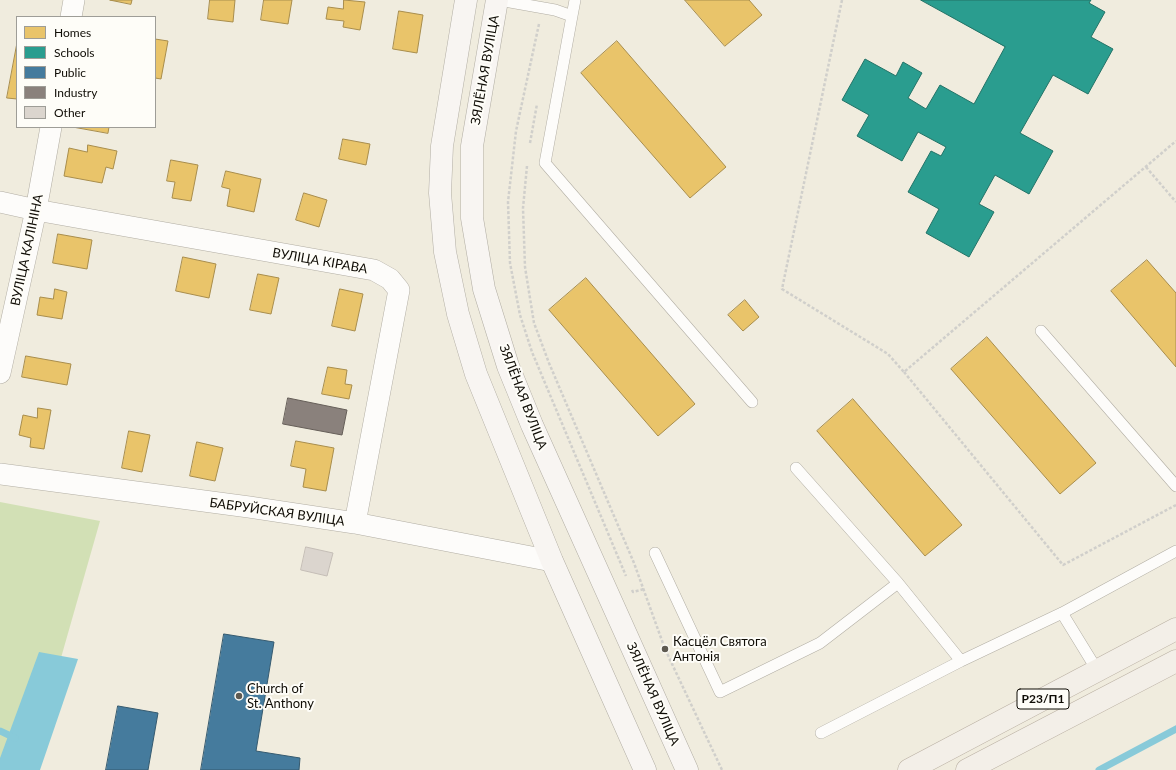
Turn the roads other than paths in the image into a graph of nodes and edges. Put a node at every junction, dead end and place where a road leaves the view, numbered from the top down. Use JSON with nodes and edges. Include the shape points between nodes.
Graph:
{"nodes":[{"id":1,"x":74,"y":0,"type":"edge"},
{"id":2,"x":466,"y":0,"type":"edge"},
{"id":3,"x":498,"y":0,"type":"edge"},
{"id":4,"x":575,"y":0,"type":"edge"},
{"id":5,"x":71,"y":16,"type":"edge"},
{"id":6,"x":572,"y":16,"type":"junction"},
{"id":7,"x":51,"y":128,"type":"edge"},
{"id":8,"x":0,"y":202,"type":"edge"},
{"id":9,"x":36,"y":210,"type":"junction"},
{"id":10,"x":1041,"y":331,"type":"dead end"},
{"id":11,"x":0,"y":373,"type":"edge"},
{"id":12,"x":752,"y":402,"type":"dead end"},
{"id":13,"x":796,"y":468,"type":"dead end"},
{"id":14,"x":0,"y":474,"type":"edge"},
{"id":15,"x":1176,"y":486,"type":"edge"},
{"id":16,"x":355,"y":523,"type":"junction"},
{"id":17,"x":1176,"y":551,"type":"edge"},
{"id":18,"x":655,"y":553,"type":"dead end"},
{"id":19,"x":552,"y":561,"type":"junction"},
{"id":20,"x":898,"y":583,"type":"junction"},
{"id":21,"x":1062,"y":613,"type":"junction"},
{"id":22,"x":1176,"y":629,"type":"edge"},
{"id":23,"x":961,"y":661,"type":"junction"},
{"id":24,"x":1176,"y":662,"type":"edge"},
{"id":25,"x":1097,"y":670,"type":"junction"},
{"id":26,"x":821,"y":733,"type":"dead end"},
{"id":27,"x":645,"y":770,"type":"edge"},
{"id":28,"x":687,"y":770,"type":"edge"},
{"id":29,"x":909,"y":770,"type":"edge"},
{"id":30,"x":967,"y":770,"type":"edge"}],
"edges":[{"from":1,"to":5,"type":"street"},
{"from":2,"to":19,"type":"street","via":[[442,146],[440,192],[445,252],[458,314],[476,374]]},
{"from":3,"to":6,"type":"lane","via":[[555,10]]},
{"from":3,"to":28,"type":"street","name":"ЗЯЛЁНАЯ ВУЛІЦА","via":[[472,146],[472,218],[484,289],[508,366],[532,424]]},
{"from":4,"to":6,"type":"lane"},
{"from":6,"to":12,"type":"lane","via":[[545,163]]},
{"from":7,"to":9,"type":"street","name":"ВУЛІЦА КАЛІНІНА"},
{"from":8,"to":9,"type":"street","name":"ВУЛІЦА КІРАВА"},
{"from":9,"to":11,"type":"street","name":"ВУЛІЦА КАЛІНІНА"},
{"from":9,"to":16,"type":"street","name":"ВУЛІЦА КІРАВА","via":[[374,270],[390,279],[399,290]]},
{"from":10,"to":15,"type":"lane"},
{"from":13,"to":20,"type":"lane"},
{"from":14,"to":16,"type":"street","name":"БАБРУЙСКАЯ ВУЛІЦА"},
{"from":16,"to":19,"type":"street","name":"БАБРУЙСКАЯ ВУЛІЦА"},
{"from":17,"to":21,"type":"lane"},
{"from":18,"to":20,"type":"lane","via":[[720,692],[820,643]]},
{"from":19,"to":27,"type":"street"},
{"from":20,"to":23,"type":"lane"},
{"from":21,"to":23,"type":"lane"},
{"from":21,"to":25,"type":"lane"},
{"from":22,"to":25,"type":"main road","number":"Р23/П1"},
{"from":23,"to":26,"type":"lane"},
{"from":24,"to":30,"type":"main road","number":"Р23/П1"},
{"from":25,"to":29,"type":"main road","number":"Р23/П1"}]}
